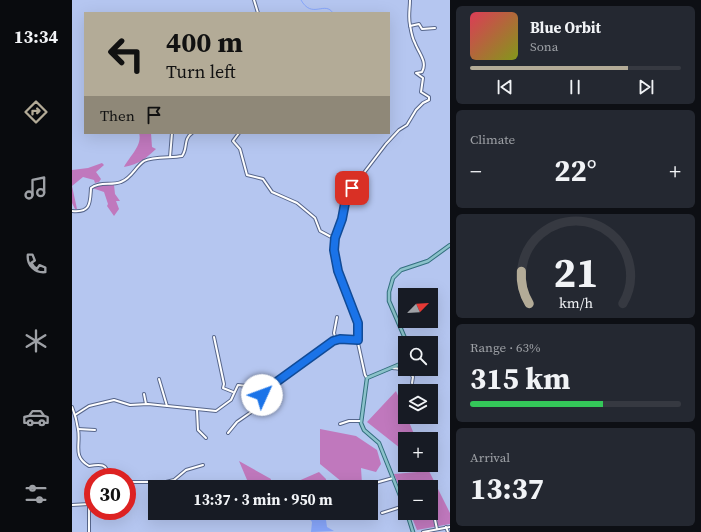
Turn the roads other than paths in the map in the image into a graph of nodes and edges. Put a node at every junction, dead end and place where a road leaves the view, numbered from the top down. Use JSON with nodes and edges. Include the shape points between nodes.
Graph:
{"nodes":[{"id":1,"x":254,"y":0,"type":"edge"},
{"id":2,"x":410,"y":0,"type":"edge"},
{"id":3,"x":258,"y":12,"type":"edge"},
{"id":4,"x":410,"y":26,"type":"junction"},
{"id":5,"x":435,"y":28,"type":"dead end"},
{"id":6,"x":172,"y":134,"type":"edge"},
{"id":7,"x":191,"y":134,"type":"edge"},
{"id":8,"x":238,"y":134,"type":"edge"},
{"id":9,"x":170,"y":157,"type":"junction"},
{"id":10,"x":72,"y":211,"type":"edge"},
{"id":11,"x":335,"y":238,"type":"junction"},
{"id":12,"x":450,"y":245,"type":"edge"},
{"id":13,"x":337,"y":316,"type":"dead end"},
{"id":14,"x":405,"y":336,"type":"edge"},
{"id":15,"x":214,"y":338,"type":"dead end"},
{"id":16,"x":336,"y":340,"type":"junction"},
{"id":17,"x":358,"y":340,"type":"junction"},
{"id":18,"x":398,"y":366,"type":"edge"},
{"id":19,"x":393,"y":368,"type":"junction"},
{"id":20,"x":367,"y":378,"type":"junction"},
{"id":21,"x":159,"y":379,"type":"dead end"},
{"id":22,"x":412,"y":383,"type":"dead end"},
{"id":23,"x":263,"y":388,"type":"junction"},
{"id":24,"x":233,"y":392,"type":"junction"},
{"id":25,"x":144,"y":394,"type":"dead end"},
{"id":26,"x":146,"y":404,"type":"junction"},
{"id":27,"x":167,"y":406,"type":"junction"},
{"id":28,"x":72,"y":408,"type":"edge"},
{"id":29,"x":197,"y":410,"type":"junction"},
{"id":30,"x":75,"y":415,"type":"junction"},
{"id":31,"x":361,"y":421,"type":"junction"},
{"id":32,"x":340,"y":424,"type":"dead end"},
{"id":33,"x":78,"y":429,"type":"junction"},
{"id":34,"x":95,"y":430,"type":"dead end"},
{"id":35,"x":228,"y":433,"type":"dead end"},
{"id":36,"x":206,"y":438,"type":"dead end"},
{"id":37,"x":203,"y":465,"type":"dead end"},
{"id":38,"x":106,"y":468,"type":"edge"},
{"id":39,"x":393,"y":478,"type":"junction"},
{"id":40,"x":136,"y":482,"type":"edge"},
{"id":41,"x":378,"y":482,"type":"edge"},
{"id":42,"x":398,"y":490,"type":"edge"},
{"id":43,"x":84,"y":504,"type":"edge"},
{"id":44,"x":72,"y":505,"type":"edge"},
{"id":45,"x":398,"y":509,"type":"edge"},
{"id":46,"x":382,"y":513,"type":"dead end"},
{"id":47,"x":90,"y":520,"type":"edge"},
{"id":48,"x":409,"y":520,"type":"edge"},
{"id":49,"x":435,"y":520,"type":"edge"},
{"id":50,"x":446,"y":527,"type":"junction"},
{"id":51,"x":450,"y":527,"type":"edge"},
{"id":52,"x":437,"y":529,"type":"junction"},
{"id":53,"x":90,"y":532,"type":"edge"},
{"id":54,"x":413,"y":532,"type":"edge"},
{"id":55,"x":423,"y":532,"type":"edge"},
{"id":56,"x":448,"y":532,"type":"edge"}],
"edges":[{"from":1,"to":3,"type":"street"},
{"from":2,"to":4,"type":"street"},
{"from":4,"to":5,"type":"street","via":[[419,24],[422,29]]},
{"from":4,"to":11,"type":"street","via":[[414,42],[424,62],[423,71],[416,73],[423,78],[421,91],[429,100],[423,102],[407,125],[386,144],[350,191]]},
{"from":6,"to":9,"type":"street"},
{"from":7,"to":9,"type":"street","via":[[186,139],[183,155]]},
{"from":8,"to":11,"type":"street","via":[[233,140],[240,149],[247,175],[263,179],[272,192],[298,203],[315,218],[320,231]]},
{"from":9,"to":10,"type":"street","via":[[146,161],[122,182],[92,187],[90,204],[84,210]]},
{"from":11,"to":17,"type":"street","via":[[336,266],[357,319]]},
{"from":12,"to":14,"type":"main road","via":[[428,261],[401,270],[393,278],[388,292],[389,301]]},
{"from":13,"to":16,"type":"street","via":[[334,333]]},
{"from":15,"to":24,"type":"street","via":[[223,388]]},
{"from":16,"to":17,"type":"street"},
{"from":16,"to":23,"type":"street","via":[[275,383]]},
{"from":17,"to":20,"type":"street"},
{"from":18,"to":19,"type":"main road"},
{"from":19,"to":20,"type":"main road"},
{"from":19,"to":22,"type":"street","via":[[411,373]]},
{"from":20,"to":31,"type":"main road"},
{"from":21,"to":27,"type":"street"},
{"from":23,"to":24,"type":"street","via":[[238,385]]},
{"from":23,"to":35,"type":"street","via":[[263,402],[260,406],[237,422]]},
{"from":24,"to":29,"type":"street","via":[[235,394],[231,400],[218,410]]},
{"from":25,"to":26,"type":"street"},
{"from":26,"to":27,"type":"street"},
{"from":26,"to":30,"type":"street","via":[[130,405],[114,400],[89,406]]},
{"from":27,"to":29,"type":"street"},
{"from":28,"to":30,"type":"street"},
{"from":29,"to":36,"type":"street","via":[[198,430]]},
{"from":30,"to":33,"type":"street"},
{"from":31,"to":32,"type":"street"},
{"from":31,"to":39,"type":"main road","via":[[364,430],[379,443]]},
{"from":33,"to":34,"type":"street"},
{"from":33,"to":38,"type":"street","via":[[78,456],[81,461],[89,466],[98,464]]},
{"from":37,"to":40,"type":"street","via":[[186,470],[174,480]]},
{"from":39,"to":41,"type":"street"},
{"from":39,"to":42,"type":"main road"},
{"from":43,"to":44,"type":"street"},
{"from":45,"to":46,"type":"street"},
{"from":47,"to":53,"type":"street"},
{"from":48,"to":54,"type":"main road"},
{"from":49,"to":52,"type":"street"},
{"from":50,"to":51,"type":"street"},
{"from":50,"to":52,"type":"street"},
{"from":50,"to":56,"type":"street"},
{"from":52,"to":55,"type":"street"}]}
